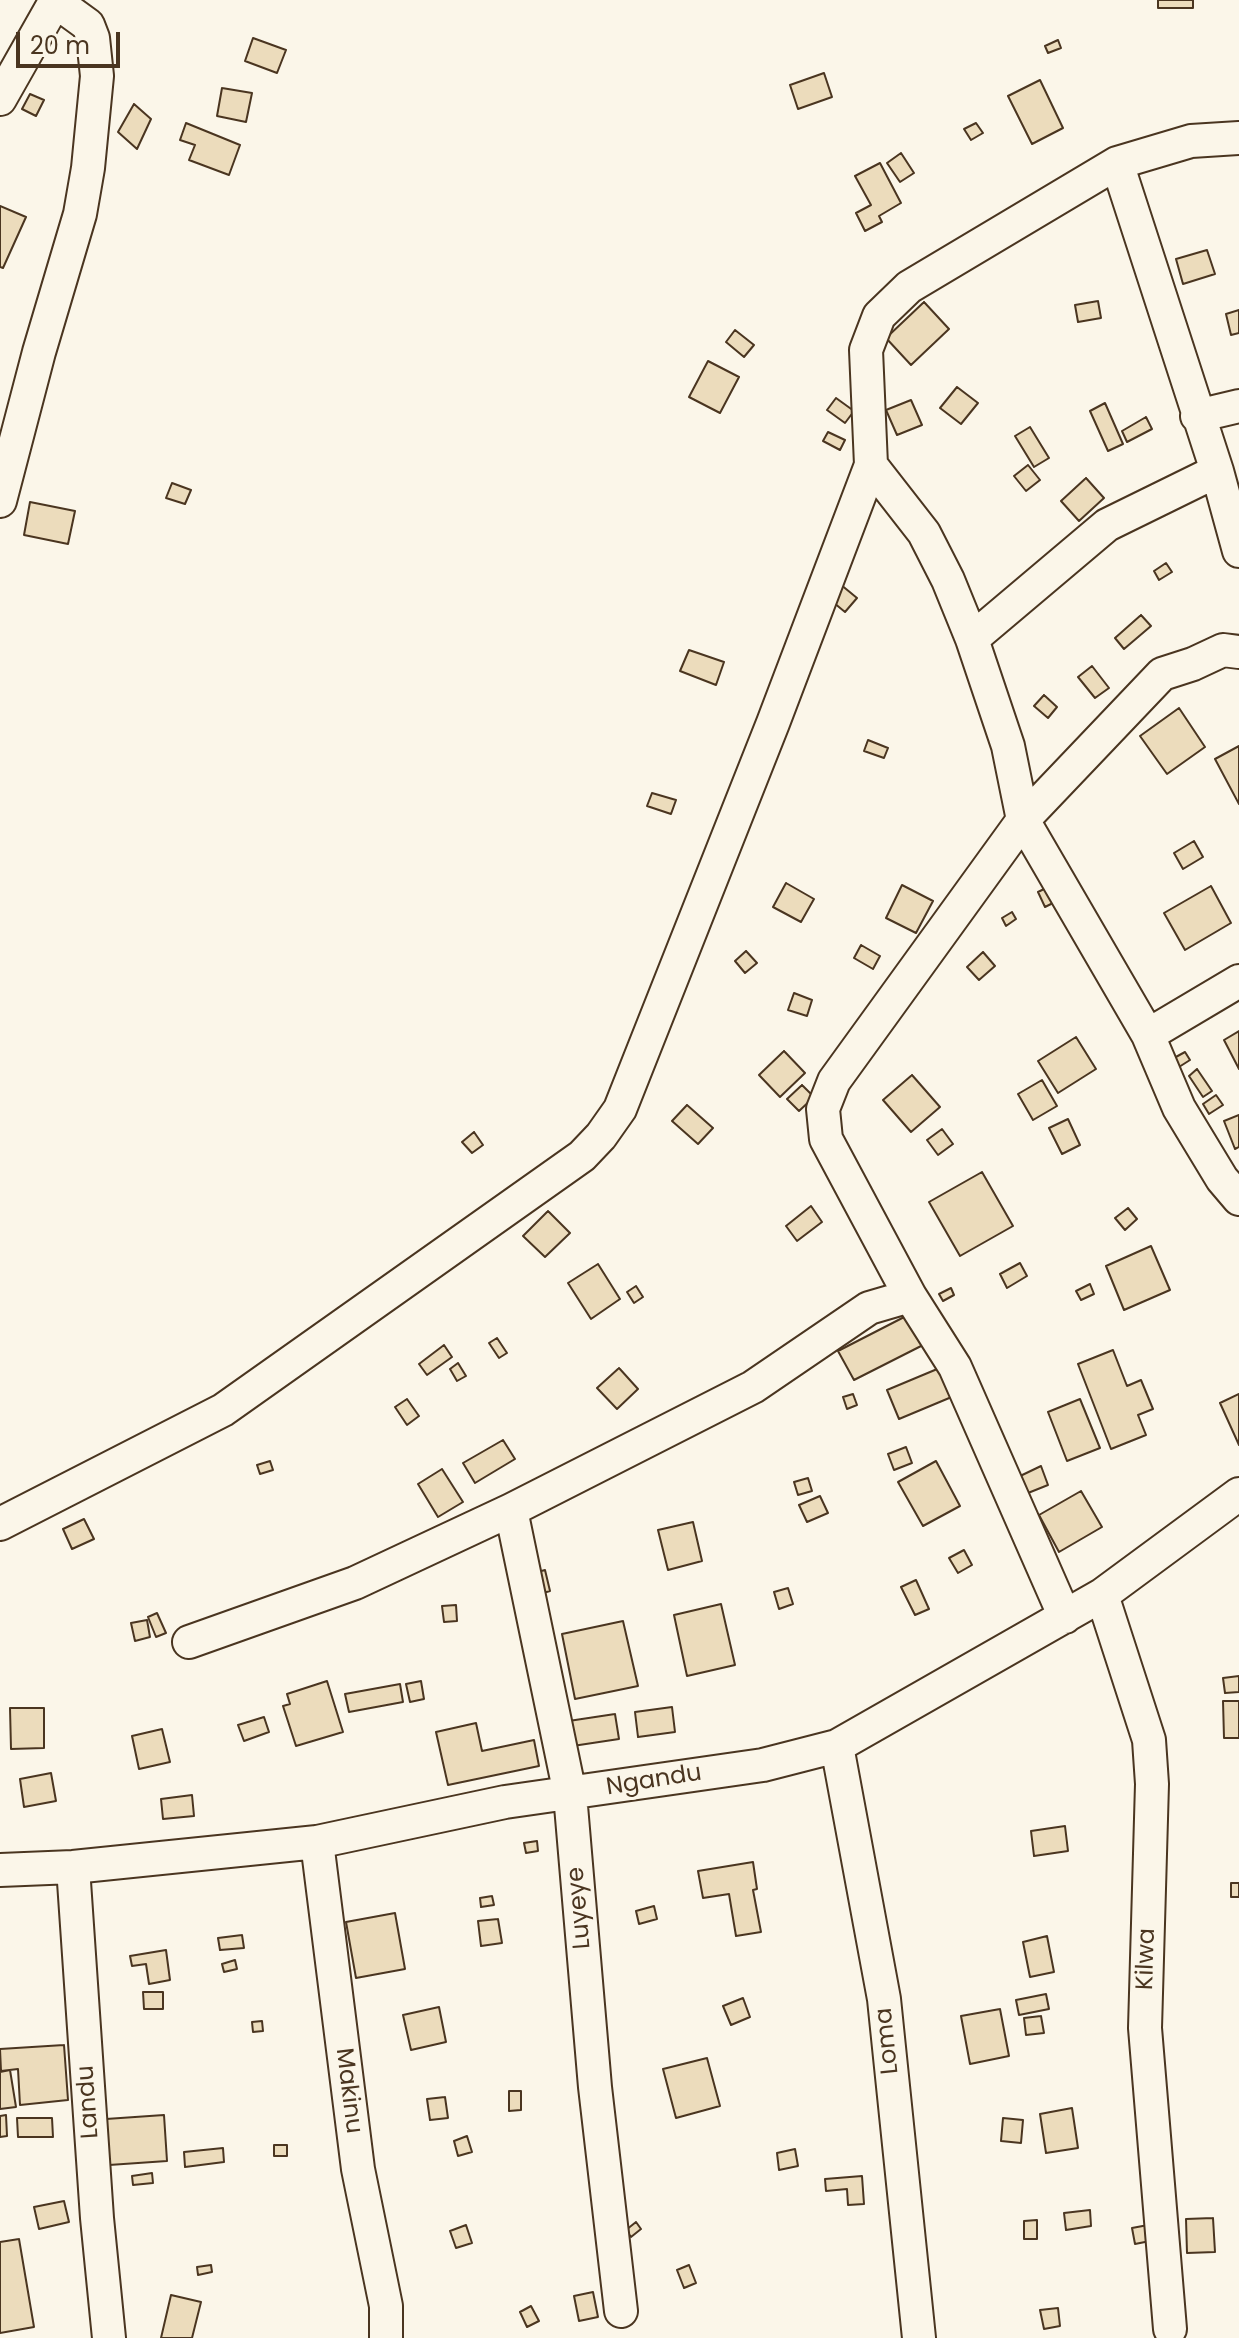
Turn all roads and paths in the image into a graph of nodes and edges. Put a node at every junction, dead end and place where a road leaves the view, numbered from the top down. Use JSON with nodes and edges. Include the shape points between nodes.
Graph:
{"nodes":[{"id":1,"x":56,"y":0,"type":"edge"},
{"id":2,"x":0,"y":99,"type":"edge"},
{"id":3,"x":1239,"y":138,"type":"edge"},
{"id":4,"x":1117,"y":163,"type":"junction"},
{"id":5,"x":1239,"y":406,"type":"edge"},
{"id":6,"x":1197,"y":416,"type":"junction"},
{"id":7,"x":871,"y":465,"type":"junction"},
{"id":8,"x":1217,"y":471,"type":"junction"},
{"id":9,"x":0,"y":501,"type":"edge"},
{"id":10,"x":1239,"y":551,"type":"edge"},
{"id":11,"x":972,"y":639,"type":"junction"},
{"id":12,"x":1239,"y":652,"type":"edge"},
{"id":13,"x":1023,"y":820,"type":"junction"},
{"id":14,"x":1239,"y":981,"type":"edge"},
{"id":15,"x":1148,"y":1035,"type":"junction"},
{"id":16,"x":1239,"y":1199,"type":"edge"},
{"id":17,"x":910,"y":1296,"type":"junction"},
{"id":18,"x":1239,"y":1494,"type":"edge"},
{"id":19,"x":511,"y":1510,"type":"junction"},
{"id":20,"x":0,"y":1524,"type":"edge"},
{"id":21,"x":1102,"y":1595,"type":"junction"},
{"id":22,"x":1065,"y":1617,"type":"junction"},
{"id":23,"x":189,"y":1642,"type":"dead end"},
{"id":24,"x":837,"y":1746,"type":"junction"},
{"id":25,"x":570,"y":1794,"type":"junction"},
{"id":26,"x":317,"y":1842,"type":"junction"},
{"id":27,"x":73,"y":1867,"type":"junction"},
{"id":28,"x":0,"y":1870,"type":"edge"},
{"id":29,"x":621,"y":2311,"type":"dead end"},
{"id":30,"x":1170,"y":2329,"type":"dead end"},
{"id":31,"x":109,"y":2338,"type":"edge"},
{"id":32,"x":386,"y":2338,"type":"edge"},
{"id":33,"x":919,"y":2338,"type":"edge"}],
"edges":[{"from":1,"to":2,"type":"street"},
{"from":1,"to":9,"type":"street","via":[[88,25],[93,38],[97,76],[88,168],[80,214]]},
{"from":3,"to":4,"type":"street","via":[[1191,141]]},
{"from":4,"to":6,"type":"street"},
{"from":4,"to":7,"type":"street","via":[[909,287],[879,316],[866,350]]},
{"from":5,"to":6,"type":"street"},
{"from":6,"to":8,"type":"street"},
{"from":7,"to":11,"type":"street","via":[[924,533]]},
{"from":7,"to":20,"type":"street","via":[[620,1109],[601,1136],[582,1156],[223,1410]]},
{"from":8,"to":10,"type":"street"},
{"from":8,"to":11,"type":"street","via":[[1107,525]]},
{"from":11,"to":13,"type":"street","via":[[1008,746]]},
{"from":12,"to":13,"type":"street","via":[[1223,650],[1162,674]]},
{"from":13,"to":15,"type":"street"},
{"from":13,"to":17,"type":"street","via":[[834,1081],[823,1109],[826,1139]]},
{"from":14,"to":15,"type":"street"},
{"from":15,"to":16,"type":"street","via":[[1179,1108]]},
{"from":17,"to":19,"type":"street","via":[[869,1308],[753,1387]]},
{"from":17,"to":22,"type":"street","via":[[955,1367]]},
{"from":18,"to":21,"type":"street","name":"Ngandu"},
{"from":19,"to":23,"type":"street","via":[[355,1583]]},
{"from":19,"to":25,"type":"street","name":"Luyeye"},
{"from":21,"to":22,"type":"street","name":"Ngandu"},
{"from":21,"to":30,"type":"street","name":"Kilwa","via":[[1149,1740],[1145,2028]]},
{"from":22,"to":24,"type":"street","name":"Ngandu"},
{"from":24,"to":25,"type":"street","name":"Ngandu","via":[[763,1765]]},
{"from":24,"to":33,"type":"street","name":"Loma","via":[[884,1999]]},
{"from":25,"to":26,"type":"street","name":"Ngandu","via":[[505,1802]]},
{"from":25,"to":29,"type":"street","name":"Luyeye"},
{"from":26,"to":27,"type":"street","name":"Ngandu"},
{"from":26,"to":32,"type":"street","name":"Makinu","via":[[358,2169],[386,2306]]},
{"from":27,"to":28,"type":"street","name":"Ngandu"},
{"from":27,"to":31,"type":"street","name":"Landu"}]}
